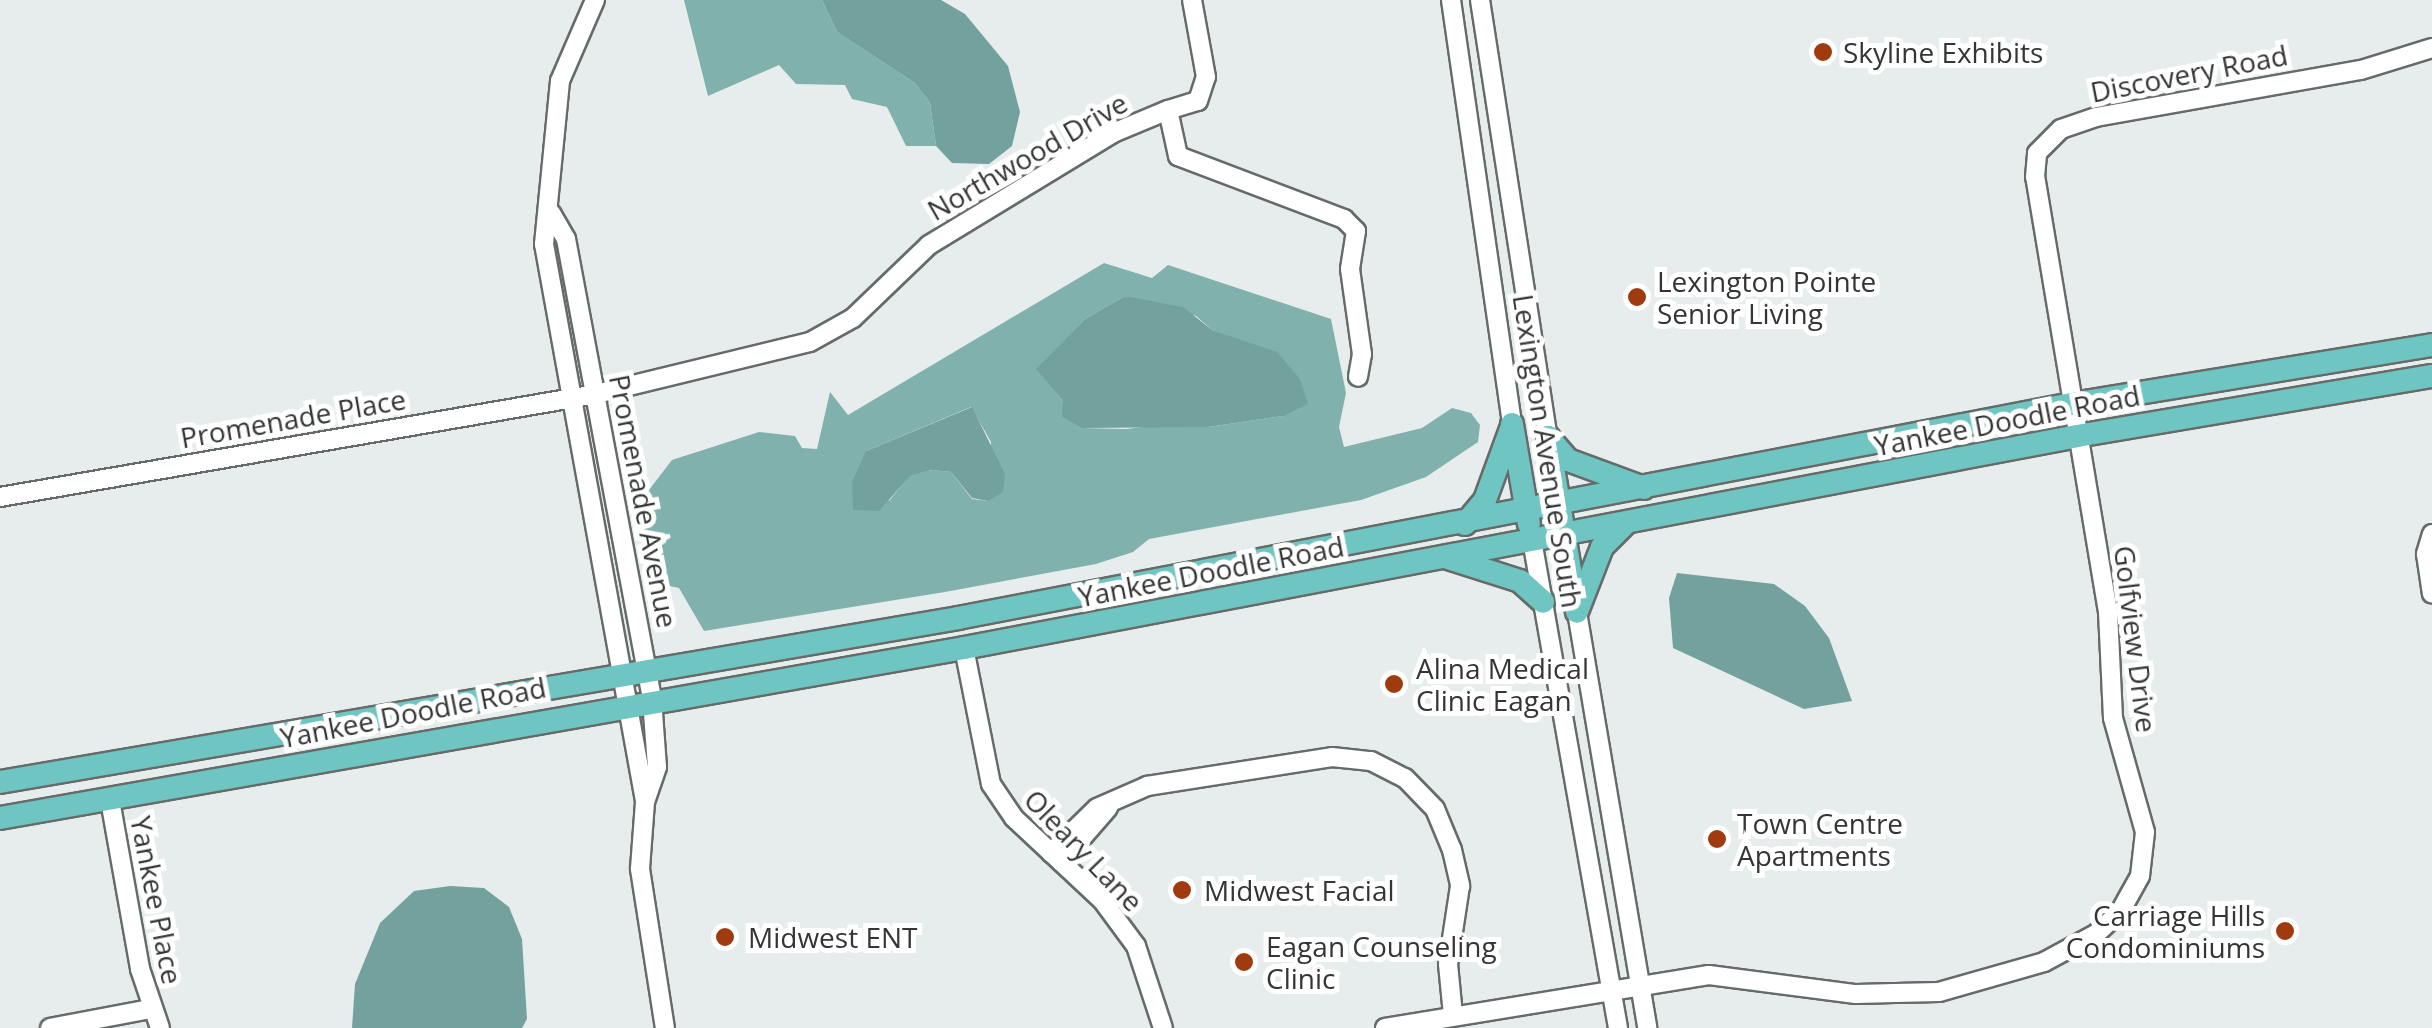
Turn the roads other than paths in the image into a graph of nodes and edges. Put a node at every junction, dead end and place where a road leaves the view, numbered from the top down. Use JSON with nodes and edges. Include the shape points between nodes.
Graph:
{"nodes":[{"id":1,"x":594,"y":0,"type":"edge"},
{"id":2,"x":1192,"y":0,"type":"edge"},
{"id":3,"x":1451,"y":0,"type":"edge"},
{"id":4,"x":1480,"y":0,"type":"edge"},
{"id":5,"x":2432,"y":48,"type":"edge"},
{"id":6,"x":1168,"y":110,"type":"junction"},
{"id":7,"x":551,"y":214,"type":"junction"},
{"id":8,"x":2432,"y":345,"type":"edge"},
{"id":9,"x":1358,"y":376,"type":"dead end"},
{"id":10,"x":2432,"y":376,"type":"edge"},
{"id":11,"x":596,"y":394,"type":"junction"},
{"id":12,"x":573,"y":397,"type":"junction"},
{"id":13,"x":2072,"y":404,"type":"junction"},
{"id":14,"x":1512,"y":424,"type":"junction"},
{"id":15,"x":2077,"y":436,"type":"junction"},
{"id":16,"x":1548,"y":437,"type":"junction"},
{"id":17,"x":1646,"y":488,"type":"junction"},
{"id":18,"x":0,"y":497,"type":"edge"},
{"id":19,"x":1559,"y":506,"type":"junction"},
{"id":20,"x":1527,"y":512,"type":"junction"},
{"id":21,"x":1626,"y":522,"type":"junction"},
{"id":22,"x":1465,"y":524,"type":"junction"},
{"id":23,"x":1564,"y":534,"type":"junction"},
{"id":24,"x":2432,"y":534,"type":"edge"},
{"id":25,"x":1532,"y":540,"type":"junction"},
{"id":26,"x":1444,"y":557,"type":"junction"},
{"id":27,"x":2432,"y":594,"type":"edge"},
{"id":28,"x":1543,"y":602,"type":"junction"},
{"id":29,"x":1577,"y":612,"type":"junction"},
{"id":30,"x":964,"y":648,"type":"junction"},
{"id":31,"x":647,"y":670,"type":"junction"},
{"id":32,"x":618,"y":675,"type":"junction"},
{"id":33,"x":652,"y":698,"type":"junction"},
{"id":34,"x":623,"y":703,"type":"junction"},
{"id":35,"x":256,"y":738,"type":"junction"},
{"id":36,"x":0,"y":782,"type":"edge"},
{"id":37,"x":110,"y":800,"type":"junction"},
{"id":38,"x":645,"y":802,"type":"junction"},
{"id":39,"x":0,"y":818,"type":"edge"},
{"id":40,"x":1056,"y":857,"type":"junction"},
{"id":41,"x":1639,"y":981,"type":"junction"},
{"id":42,"x":1611,"y":986,"type":"junction"},
{"id":43,"x":151,"y":1009,"type":"junction"},
{"id":44,"x":1454,"y":1016,"type":"junction"},
{"id":45,"x":50,"y":1028,"type":"edge"},
{"id":46,"x":160,"y":1028,"type":"edge"},
{"id":47,"x":665,"y":1028,"type":"edge"},
{"id":48,"x":1163,"y":1028,"type":"edge"},
{"id":49,"x":1385,"y":1028,"type":"edge"},
{"id":50,"x":1618,"y":1028,"type":"edge"},
{"id":51,"x":1646,"y":1028,"type":"edge"}],
"edges":[{"from":1,"to":7,"type":"street","name":"Promenade Avenue","via":[[560,81]]},
{"from":2,"to":6,"type":"street","name":"Northwood Drive","via":[[1206,77],[1198,101]]},
{"from":3,"to":14,"type":"street","name":"Lexington Avenue South"},
{"from":4,"to":16,"type":"street","name":"Lexington Avenue South"},
{"from":5,"to":13,"type":"street","name":"Discovery Road","via":[[2362,70],[2131,108],[2061,129],[2037,153],[2034,177]]},
{"from":6,"to":9,"type":"street","name":"Northwood Drive","via":[[1178,156],[1344,219],[1356,231],[1350,269],[1362,354]]},
{"from":6,"to":11,"type":"street","name":"Northwood Drive","via":[[1113,133],[929,244],[877,298],[810,342]]},
{"from":7,"to":11,"type":"street","name":"Promenade Avenue","via":[[566,239]]},
{"from":7,"to":12,"type":"street","name":"Promenade Avenue","via":[[544,244]]},
{"from":8,"to":13,"type":"main road","name":"Yankee Doodle Road"},
{"from":10,"to":15,"type":"main road","name":"Yankee Doodle Road"},
{"from":11,"to":12,"type":"street","name":"Promenade Place"},
{"from":11,"to":31,"type":"street","name":"Promenade Avenue"},
{"from":12,"to":18,"type":"street","name":"Promenade Place"},
{"from":12,"to":32,"type":"street","name":"Promenade Avenue"},
{"from":13,"to":15,"type":"street","name":"Golfview Drive"},
{"from":13,"to":17,"type":"main road","name":"Yankee Doodle Road"},
{"from":14,"to":20,"type":"main road","name":"Lexington Avenue South"},
{"from":14,"to":22,"type":"main road","via":[[1485,500]]},
{"from":15,"to":21,"type":"main road","name":"Yankee Doodle Road"},
{"from":15,"to":41,"type":"street","name":"Golfview Drive","via":[[2108,612],[2113,718],[2145,832],[2140,876],[2120,912],[2044,962],[1938,992],[1856,994],[1710,975]]},
{"from":16,"to":17,"type":"main road","via":[[1568,460]]},
{"from":16,"to":19,"type":"main road","name":"Lexington Avenue South"},
{"from":17,"to":19,"type":"main road","name":"Yankee Doodle Road"},
{"from":19,"to":20,"type":"main road","name":"Yankee Doodle Road"},
{"from":19,"to":23,"type":"main road","name":"Lexington Avenue South"},
{"from":20,"to":22,"type":"main road","name":"Yankee Doodle Road"},
{"from":20,"to":25,"type":"main road","name":"Lexington Avenue South"},
{"from":21,"to":23,"type":"main road","name":"Yankee Doodle Road"},
{"from":21,"to":29,"type":"main road","via":[[1602,546]]},
{"from":22,"to":31,"type":"main road","name":"Yankee Doodle Road"},
{"from":23,"to":25,"type":"main road","name":"Yankee Doodle Road"},
{"from":23,"to":29,"type":"main road","name":"Lexington Avenue South"},
{"from":24,"to":27,"type":"street","via":[[2426,554]]},
{"from":25,"to":26,"type":"main road","name":"Yankee Doodle Road"},
{"from":25,"to":28,"type":"street","name":"Lexington Avenue South"},
{"from":26,"to":28,"type":"main road","via":[[1520,581]]},
{"from":26,"to":30,"type":"main road","name":"Yankee Doodle Road"},
{"from":28,"to":42,"type":"street","name":"Lexington Avenue South"},
{"from":29,"to":41,"type":"street","name":"Lexington Avenue South"},
{"from":30,"to":33,"type":"main road","name":"Yankee Doodle Road"},
{"from":30,"to":40,"type":"street","name":"Oleary Lane","via":[[990,784]]},
{"from":31,"to":32,"type":"main road","name":"Yankee Doodle Road"},
{"from":31,"to":33,"type":"street","name":"Promenade Avenue"},
{"from":32,"to":34,"type":"street","name":"Promenade Avenue"},
{"from":32,"to":35,"type":"main road","name":"Yankee Doodle Road"},
{"from":33,"to":34,"type":"main road","name":"Yankee Doodle Road"},
{"from":33,"to":38,"type":"street","name":"Promenade Avenue","via":[[657,766]]},
{"from":34,"to":37,"type":"main road","name":"Yankee Doodle Road"},
{"from":34,"to":38,"type":"street","name":"Promenade Avenue"},
{"from":35,"to":36,"type":"main road","name":"Yankee Doodle Road"},
{"from":35,"to":37,"type":"main road","via":[[116,776]]},
{"from":37,"to":39,"type":"main road","name":"Yankee Doodle Road"},
{"from":37,"to":43,"type":"street","name":"Yankee Place"},
{"from":38,"to":47,"type":"street","name":"Promenade Avenue","via":[[642,899]]},
{"from":40,"to":44,"type":"street","via":[[1098,808],[1147,786],[1332,757],[1371,761],[1404,778],[1435,809],[1460,886],[1448,964]]},
{"from":40,"to":48,"type":"street","name":"Oleary Lane","via":[[1102,900],[1136,946]]},
{"from":41,"to":42,"type":"street","name":"Golfview Drive"},
{"from":41,"to":51,"type":"street","name":"Lexington Avenue South"},
{"from":42,"to":44,"type":"street","name":"Golfview Drive"},
{"from":42,"to":50,"type":"street","name":"Lexington Avenue South"},
{"from":43,"to":45,"type":"street"},
{"from":43,"to":46,"type":"street","name":"Yankee Place"},
{"from":44,"to":49,"type":"street","name":"Golfview Drive"}]}
